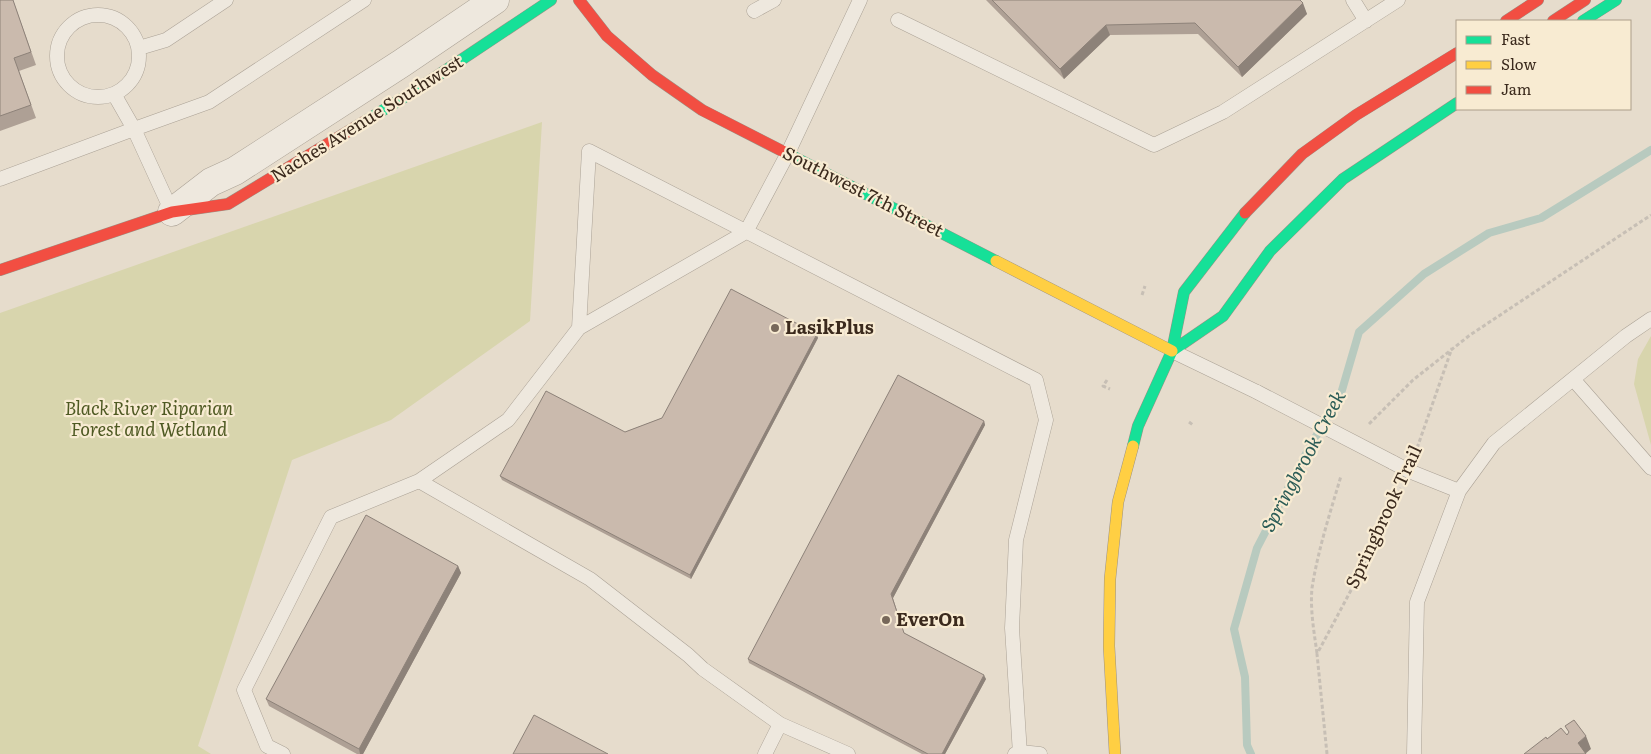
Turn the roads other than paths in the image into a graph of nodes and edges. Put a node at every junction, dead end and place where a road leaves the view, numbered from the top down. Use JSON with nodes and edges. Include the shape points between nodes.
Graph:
{"nodes":[{"id":1,"x":226,"y":0,"type":"edge"},
{"id":2,"x":364,"y":0,"type":"edge"},
{"id":3,"x":495,"y":0,"type":"edge"},
{"id":4,"x":551,"y":0,"type":"edge"},
{"id":5,"x":597,"y":0,"type":"edge"},
{"id":6,"x":774,"y":0,"type":"edge"},
{"id":7,"x":860,"y":0,"type":"edge"},
{"id":8,"x":1353,"y":0,"type":"edge"},
{"id":9,"x":1398,"y":0,"type":"edge"},
{"id":10,"x":1538,"y":0,"type":"edge"},
{"id":11,"x":1585,"y":0,"type":"edge"},
{"id":12,"x":1616,"y":0,"type":"edge"},
{"id":13,"x":582,"y":3,"type":"edge"},
{"id":14,"x":754,"y":11,"type":"dead end"},
{"id":15,"x":898,"y":20,"type":"dead end"},
{"id":16,"x":1508,"y":20,"type":"edge"},
{"id":17,"x":1555,"y":20,"type":"edge"},
{"id":18,"x":1585,"y":20,"type":"edge"},
{"id":19,"x":1366,"y":21,"type":"junction"},
{"id":20,"x":138,"y":48,"type":"junction"},
{"id":21,"x":1456,"y":54,"type":"edge"},
{"id":22,"x":114,"y":94,"type":"junction"},
{"id":23,"x":1456,"y":103,"type":"edge"},
{"id":24,"x":134,"y":128,"type":"junction"},
{"id":25,"x":788,"y":153,"type":"junction"},
{"id":26,"x":0,"y":179,"type":"edge"},
{"id":27,"x":172,"y":212,"type":"junction"},
{"id":28,"x":746,"y":232,"type":"junction"},
{"id":29,"x":0,"y":270,"type":"edge"},
{"id":30,"x":1651,"y":319,"type":"edge"},
{"id":31,"x":579,"y":328,"type":"junction"},
{"id":32,"x":1172,"y":351,"type":"junction"},
{"id":33,"x":1573,"y":379,"type":"junction"},
{"id":34,"x":1651,"y":468,"type":"edge"},
{"id":35,"x":419,"y":481,"type":"junction"},
{"id":36,"x":1459,"y":491,"type":"junction"},
{"id":37,"x":780,"y":724,"type":"junction"},
{"id":38,"x":1018,"y":753,"type":"edge"},
{"id":39,"x":283,"y":754,"type":"edge"},
{"id":40,"x":765,"y":754,"type":"edge"},
{"id":41,"x":848,"y":754,"type":"edge"},
{"id":42,"x":1040,"y":754,"type":"edge"},
{"id":43,"x":1116,"y":754,"type":"edge"},
{"id":44,"x":1414,"y":754,"type":"edge"}],
"edges":[{"from":1,"to":20,"type":"lane","via":[[166,40]]},
{"from":2,"to":24,"type":"lane","via":[[209,102]]},
{"from":3,"to":27,"type":"street","name":"Naches Avenue Southwest","via":[[235,171],[212,182]]},
{"from":4,"to":27,"type":"street","name":"Naches Avenue Southwest","via":[[416,90],[228,204]]},
{"from":5,"to":13,"type":"lane"},
{"from":6,"to":14,"type":"lane"},
{"from":7,"to":25,"type":"lane"},
{"from":8,"to":19,"type":"lane"},
{"from":9,"to":19,"type":"lane"},
{"from":10,"to":16,"type":"street"},
{"from":11,"to":17,"type":"street"},
{"from":12,"to":18,"type":"street"},
{"from":13,"to":25,"type":"street","name":"Southwest 7th Street","via":[[607,36],[652,75],[702,110]]},
{"from":15,"to":19,"type":"lane","via":[[1154,145],[1223,112]]},
{"from":20,"to":22,"type":"lane","via":[[139,62],[134,75]]},
{"from":20,"to":22,"type":"lane","via":[[134,35],[125,24],[100,14],[87,15],[75,21],[58,42],[56,56],[65,81],[88,96]]},
{"from":21,"to":32,"type":"street","via":[[1356,115],[1302,154],[1250,207],[1184,292]]},
{"from":22,"to":24,"type":"lane"},
{"from":23,"to":32,"type":"street","via":[[1343,179],[1270,251],[1223,316]]},
{"from":24,"to":26,"type":"lane"},
{"from":24,"to":27,"type":"lane"},
{"from":25,"to":28,"type":"lane"},
{"from":25,"to":32,"type":"street","name":"Southwest 7th Street"},
{"from":27,"to":29,"type":"street","name":"Naches Avenue Southwest"},
{"from":28,"to":31,"type":"lane"},
{"from":28,"to":31,"type":"lane","via":[[589,151]]},
{"from":28,"to":38,"type":"lane","via":[[1036,380],[1046,420],[1016,540],[1012,628]]},
{"from":30,"to":33,"type":"lane"},
{"from":31,"to":35,"type":"lane","via":[[508,420]]},
{"from":32,"to":36,"type":"lane","bridge":true,"via":[[1409,471]]},
{"from":32,"to":43,"type":"street","via":[[1138,426],[1118,502],[1110,579],[1109,646]]},
{"from":33,"to":34,"type":"lane"},
{"from":33,"to":36,"type":"lane","via":[[1494,443]]},
{"from":35,"to":37,"type":"lane","via":[[590,579]]},
{"from":35,"to":39,"type":"lane","via":[[331,517],[244,690],[267,746]]},
{"from":36,"to":44,"type":"lane","via":[[1417,602]]},
{"from":37,"to":40,"type":"lane"},
{"from":37,"to":41,"type":"lane"},
{"from":38,"to":42,"type":"lane"}]}
